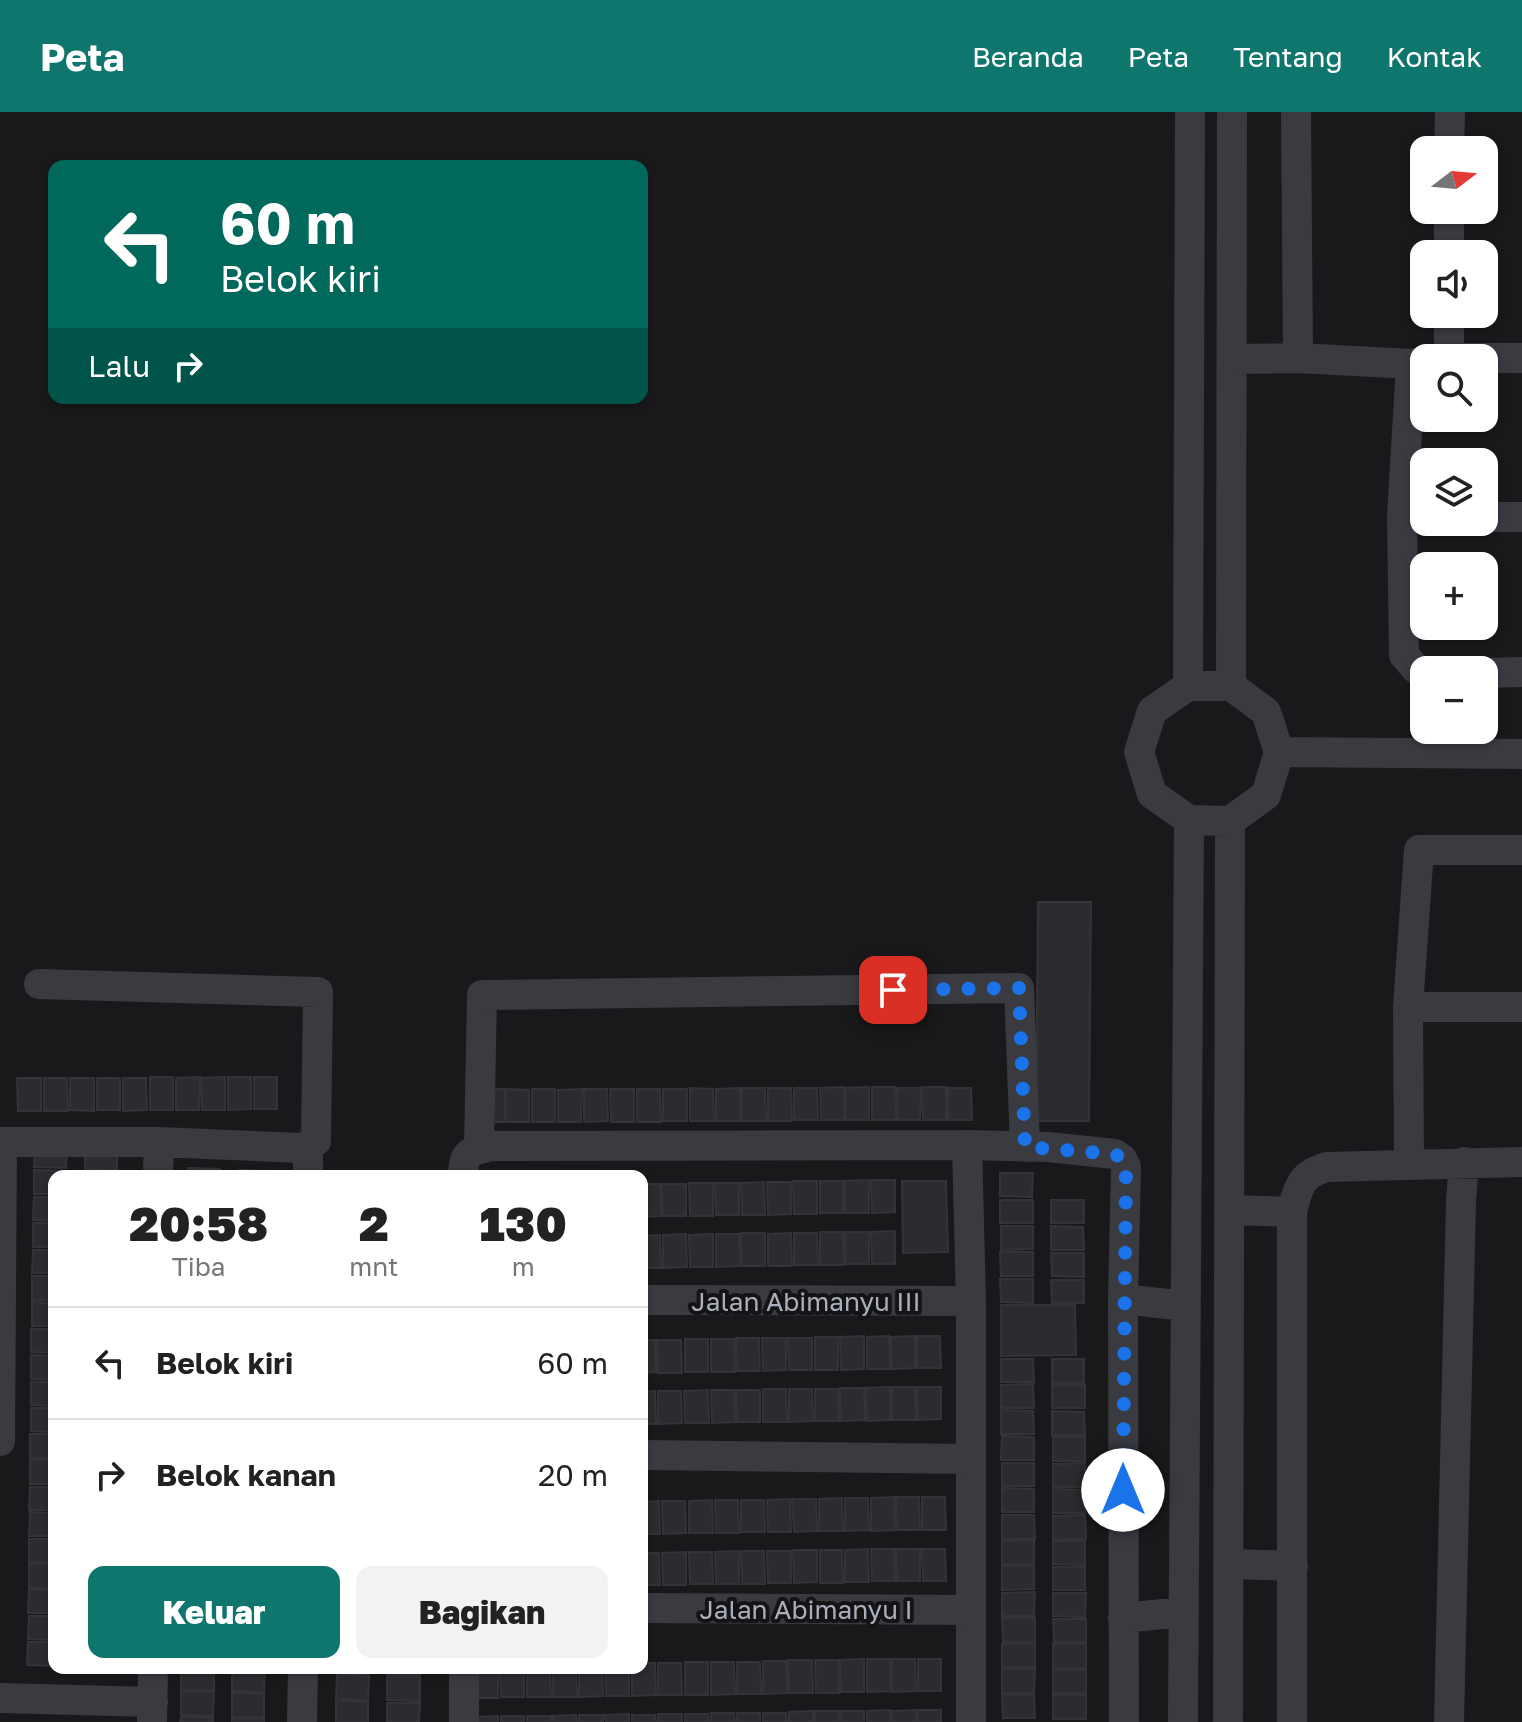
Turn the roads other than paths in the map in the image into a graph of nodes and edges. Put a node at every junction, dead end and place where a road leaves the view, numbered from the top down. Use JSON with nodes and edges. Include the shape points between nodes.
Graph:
{"nodes":[{"id":1,"x":1190,"y":112,"type":"edge"},
{"id":2,"x":1232,"y":112,"type":"edge"},
{"id":3,"x":1296,"y":112,"type":"edge"},
{"id":4,"x":1450,"y":112,"type":"edge"},
{"id":5,"x":1449,"y":136,"type":"edge"},
{"id":6,"x":1298,"y":358,"type":"junction"},
{"id":7,"x":1498,"y":358,"type":"edge"},
{"id":8,"x":1522,"y":358,"type":"edge"},
{"id":9,"x":1232,"y":359,"type":"junction"},
{"id":10,"x":1410,"y":363,"type":"edge"},
{"id":11,"x":1498,"y":517,"type":"edge"},
{"id":12,"x":1522,"y":517,"type":"edge"},
{"id":13,"x":1412,"y":536,"type":"edge"},
{"id":14,"x":1410,"y":662,"type":"edge"},
{"id":15,"x":1522,"y":672,"type":"edge"},
{"id":16,"x":1498,"y":673,"type":"edge"},
{"id":17,"x":1188,"y":686,"type":"junction"},
{"id":18,"x":1231,"y":686,"type":"junction"},
{"id":19,"x":1279,"y":752,"type":"junction"},
{"id":20,"x":1522,"y":754,"type":"edge"},
{"id":21,"x":1189,"y":820,"type":"junction"},
{"id":22,"x":1230,"y":821,"type":"junction"},
{"id":23,"x":1522,"y":850,"type":"edge"},
{"id":24,"x":39,"y":984,"type":"dead end"},
{"id":25,"x":1408,"y":1007,"type":"junction"},
{"id":26,"x":1522,"y":1007,"type":"edge"},
{"id":27,"x":1,"y":1142,"type":"edge"},
{"id":28,"x":159,"y":1142,"type":"junction"},
{"id":29,"x":967,"y":1145,"type":"junction"},
{"id":30,"x":1025,"y":1147,"type":"junction"},
{"id":31,"x":479,"y":1149,"type":"junction"},
{"id":32,"x":305,"y":1162,"type":"edge"},
{"id":33,"x":1464,"y":1162,"type":"junction"},
{"id":34,"x":1522,"y":1162,"type":"edge"},
{"id":35,"x":1409,"y":1163,"type":"junction"},
{"id":36,"x":158,"y":1170,"type":"edge"},
{"id":37,"x":463,"y":1170,"type":"edge"},
{"id":38,"x":1229,"y":1210,"type":"junction"},
{"id":39,"x":1292,"y":1212,"type":"junction"},
{"id":40,"x":1123,"y":1299,"type":"junction"},
{"id":41,"x":648,"y":1300,"type":"edge"},
{"id":42,"x":971,"y":1301,"type":"junction"},
{"id":43,"x":1185,"y":1306,"type":"junction"},
{"id":44,"x":0,"y":1441,"type":"edge"},
{"id":45,"x":648,"y":1455,"type":"edge"},
{"id":46,"x":970,"y":1459,"type":"junction"},
{"id":47,"x":1228,"y":1564,"type":"junction"},
{"id":48,"x":1293,"y":1566,"type":"junction"},
{"id":49,"x":648,"y":1608,"type":"edge"},
{"id":50,"x":969,"y":1610,"type":"junction"},
{"id":51,"x":1183,"y":1612,"type":"junction"},
{"id":52,"x":1123,"y":1618,"type":"junction"},
{"id":53,"x":153,"y":1674,"type":"edge"},
{"id":54,"x":303,"y":1674,"type":"edge"},
{"id":55,"x":464,"y":1674,"type":"edge"},
{"id":56,"x":0,"y":1698,"type":"edge"},
{"id":57,"x":152,"y":1712,"type":"edge"},
{"id":58,"x":302,"y":1722,"type":"edge"},
{"id":59,"x":464,"y":1722,"type":"edge"},
{"id":60,"x":971,"y":1722,"type":"edge"},
{"id":61,"x":1124,"y":1722,"type":"edge"},
{"id":62,"x":1183,"y":1722,"type":"edge"},
{"id":63,"x":1228,"y":1722,"type":"edge"},
{"id":64,"x":1292,"y":1722,"type":"edge"},
{"id":65,"x":1449,"y":1722,"type":"edge"}],
"edges":[{"from":1,"to":17,"type":"street"},
{"from":2,"to":9,"type":"street"},
{"from":3,"to":6,"type":"street"},
{"from":4,"to":5,"type":"street"},
{"from":6,"to":9,"type":"street"},
{"from":6,"to":10,"type":"street"},
{"from":7,"to":8,"type":"street"},
{"from":9,"to":18,"type":"street"},
{"from":11,"to":12,"type":"street"},
{"from":13,"to":14,"type":"street","via":[[1404,655]]},
{"from":15,"to":16,"type":"street"},
{"from":17,"to":18,"type":"street"},
{"from":17,"to":21,"type":"street","via":[[1152,711],[1139,752],[1152,794]]},
{"from":18,"to":19,"type":"street","via":[[1266,712]]},
{"from":19,"to":20,"type":"street"},
{"from":19,"to":22,"type":"street","via":[[1266,795]]},
{"from":21,"to":22,"type":"street"},
{"from":21,"to":43,"type":"street"},
{"from":22,"to":38,"type":"street"},
{"from":23,"to":25,"type":"street","via":[[1419,850]]},
{"from":24,"to":32,"type":"street","via":[[318,992],[316,1141]]},
{"from":25,"to":26,"type":"street"},
{"from":25,"to":35,"type":"street"},
{"from":27,"to":28,"type":"street"},
{"from":27,"to":44,"type":"street"},
{"from":28,"to":32,"type":"street"},
{"from":28,"to":36,"type":"street"},
{"from":29,"to":30,"type":"street"},
{"from":29,"to":31,"type":"street"},
{"from":29,"to":42,"type":"street"},
{"from":30,"to":31,"type":"street","via":[[1019,988],[482,995]]},
{"from":30,"to":40,"type":"street","via":[[1115,1154],[1122,1159]]},
{"from":31,"to":37,"type":"street","via":[[467,1153]]},
{"from":33,"to":34,"type":"street"},
{"from":33,"to":35,"type":"street"},
{"from":33,"to":65,"type":"street"},
{"from":35,"to":39,"type":"street","via":[[1327,1167],[1308,1173]]},
{"from":38,"to":39,"type":"street"},
{"from":38,"to":47,"type":"street"},
{"from":39,"to":48,"type":"street"},
{"from":40,"to":43,"type":"street"},
{"from":40,"to":52,"type":"street"},
{"from":41,"to":42,"type":"street","name":"Jalan Abimanyu III"},
{"from":42,"to":46,"type":"street"},
{"from":43,"to":51,"type":"street"},
{"from":45,"to":46,"type":"street"},
{"from":46,"to":50,"type":"street"},
{"from":47,"to":48,"type":"street"},
{"from":47,"to":63,"type":"street"},
{"from":48,"to":64,"type":"street"},
{"from":49,"to":50,"type":"street","name":"Jalan Abimanyu I"},
{"from":50,"to":60,"type":"street"},
{"from":51,"to":52,"type":"street"},
{"from":51,"to":62,"type":"street"},
{"from":52,"to":61,"type":"street"},
{"from":53,"to":57,"type":"street"},
{"from":54,"to":58,"type":"street"},
{"from":55,"to":59,"type":"street"},
{"from":56,"to":57,"type":"street"}]}
